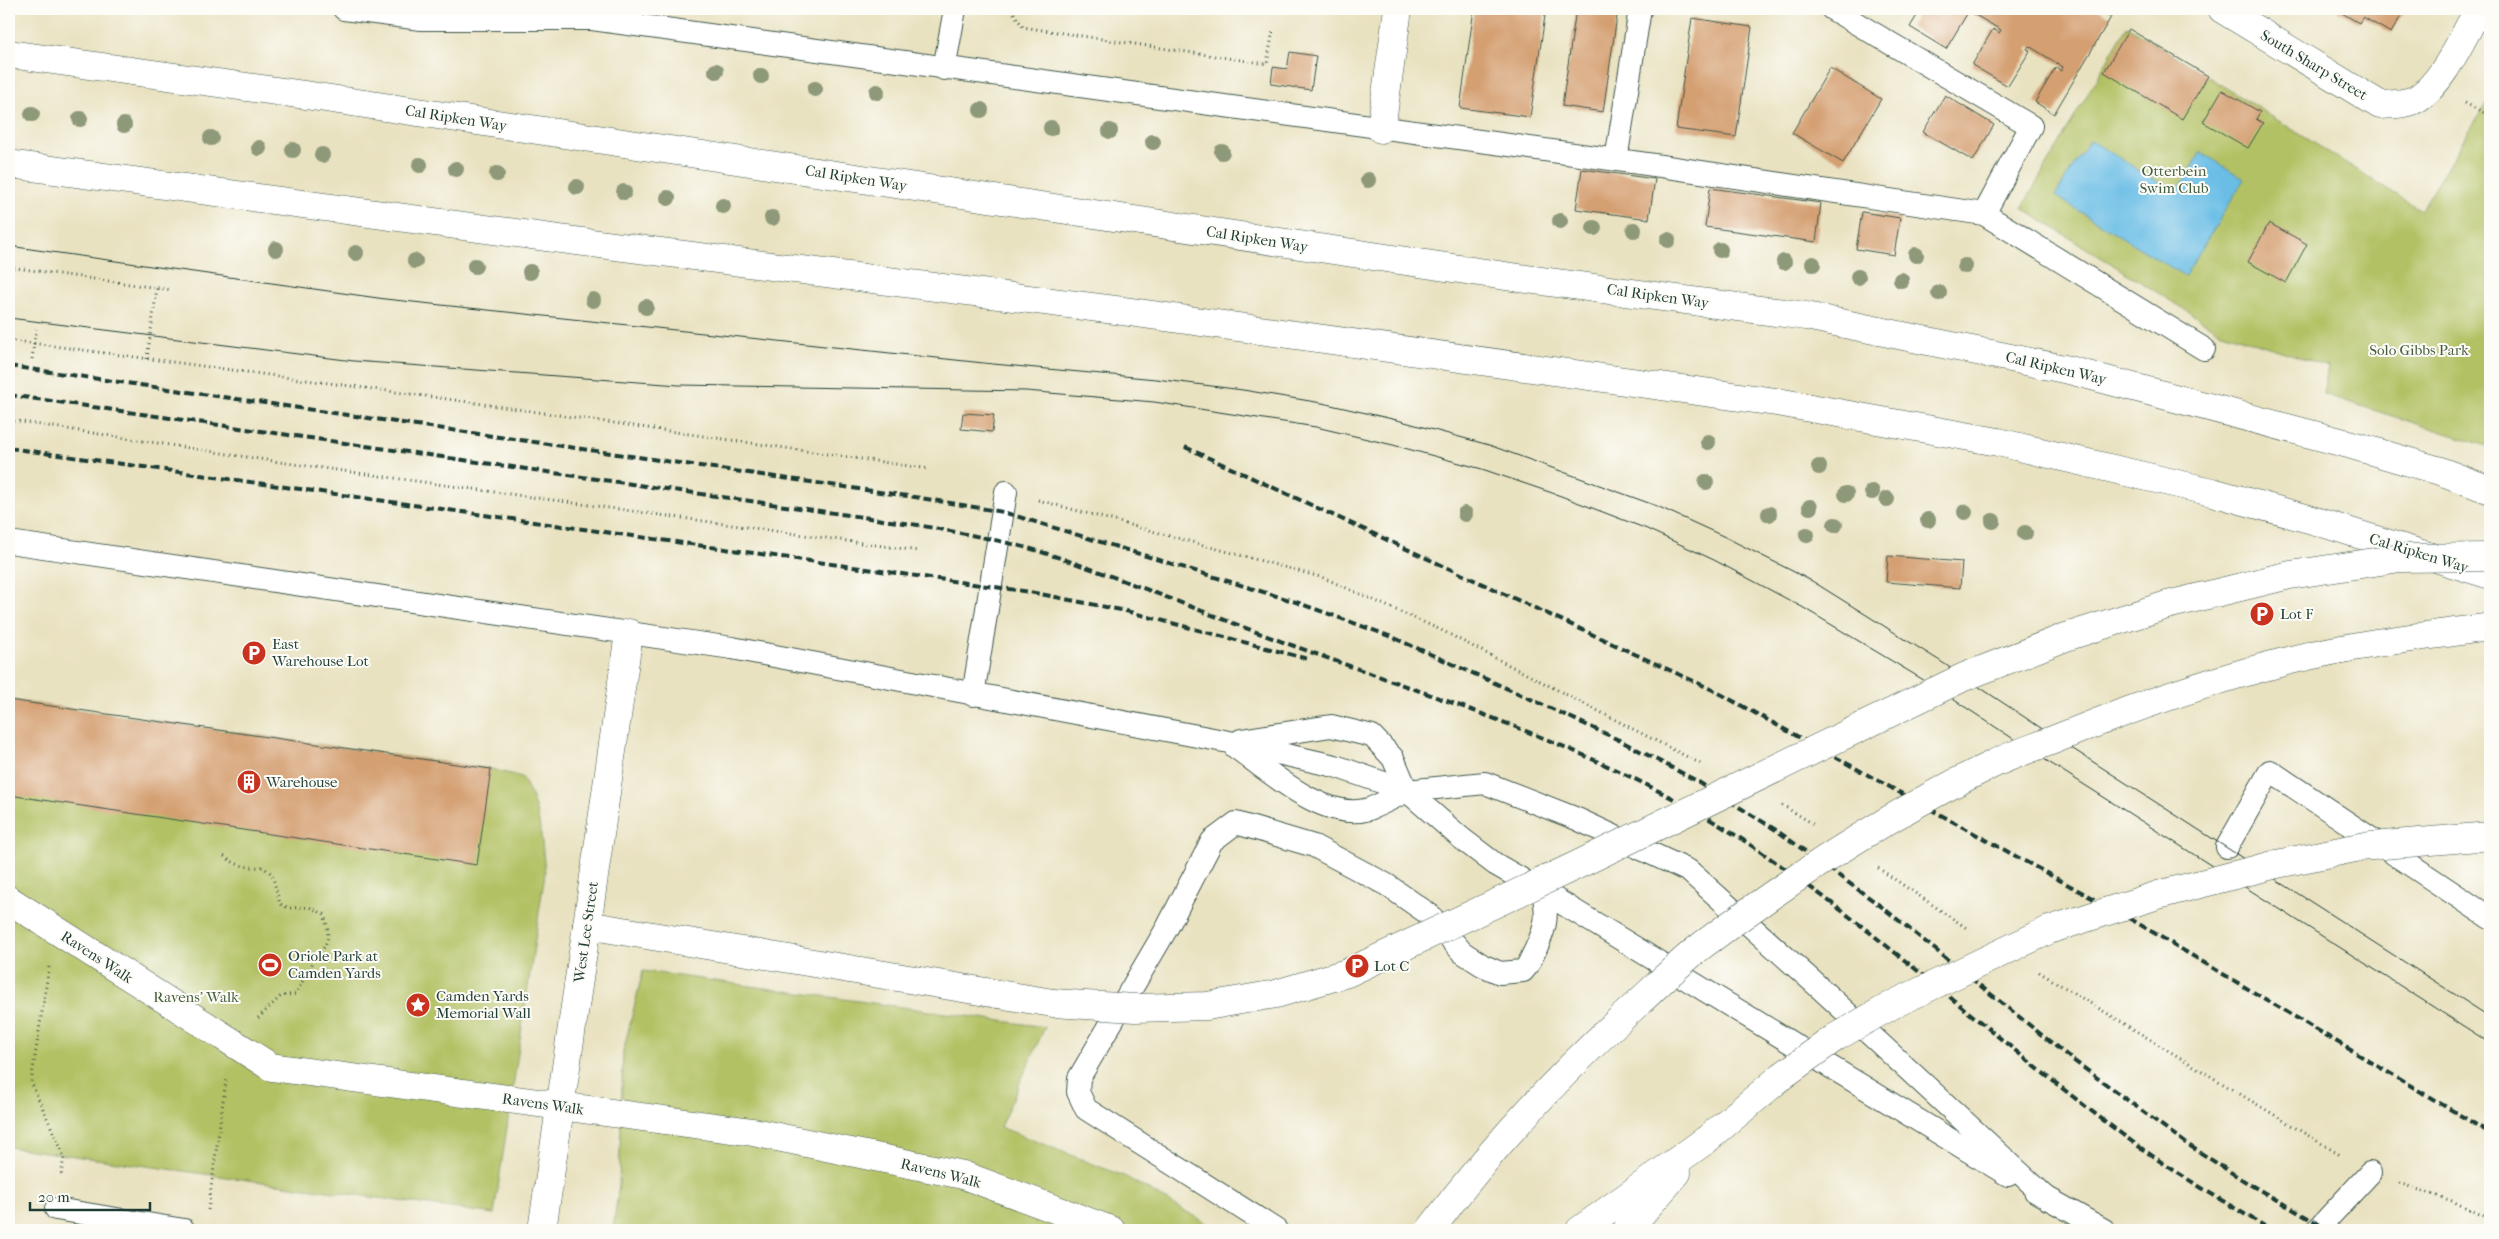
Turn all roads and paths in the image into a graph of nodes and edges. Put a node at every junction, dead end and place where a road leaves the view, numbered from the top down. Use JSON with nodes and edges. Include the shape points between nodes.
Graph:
{"nodes":[{"id":1,"x":344,"y":9,"type":"edge"},
{"id":2,"x":874,"y":9,"type":"edge"},
{"id":3,"x":890,"y":9,"type":"edge"},
{"id":4,"x":954,"y":9,"type":"edge"},
{"id":5,"x":1011,"y":9,"type":"edge"},
{"id":6,"x":1398,"y":9,"type":"edge"},
{"id":7,"x":1640,"y":9,"type":"edge"},
{"id":8,"x":1832,"y":9,"type":"edge"},
{"id":9,"x":2222,"y":9,"type":"edge"},
{"id":10,"x":2479,"y":9,"type":"edge"},
{"id":11,"x":1273,"y":30,"type":"dead end"},
{"id":12,"x":9,"y":54,"type":"edge"},
{"id":13,"x":944,"y":69,"type":"junction"},
{"id":14,"x":1381,"y":129,"type":"junction"},
{"id":15,"x":1616,"y":160,"type":"junction"},
{"id":16,"x":9,"y":164,"type":"edge"},
{"id":17,"x":1984,"y":214,"type":"junction"},
{"id":18,"x":9,"y":267,"type":"edge"},
{"id":19,"x":157,"y":288,"type":"junction"},
{"id":20,"x":172,"y":290,"type":"dead end"},
{"id":21,"x":36,"y":329,"type":"dead end"},
{"id":22,"x":9,"y":340,"type":"edge"},
{"id":23,"x":34,"y":343,"type":"junction"},
{"id":24,"x":2204,"y":349,"type":"dead end"},
{"id":25,"x":32,"y":359,"type":"dead end"},
{"id":26,"x":147,"y":359,"type":"junction"},
{"id":27,"x":9,"y":420,"type":"edge"},
{"id":28,"x":930,"y":469,"type":"dead end"},
{"id":29,"x":2490,"y":490,"type":"edge"},
{"id":30,"x":1006,"y":492,"type":"joint"},
{"id":31,"x":9,"y":542,"type":"edge"},
{"id":32,"x":919,"y":551,"type":"dead end"},
{"id":33,"x":2490,"y":556,"type":"edge"},
{"id":34,"x":2490,"y":575,"type":"edge"},
{"id":35,"x":2490,"y":627,"type":"edge"},
{"id":36,"x":629,"y":633,"type":"junction"},
{"id":37,"x":973,"y":695,"type":"junction"},
{"id":38,"x":1229,"y":742,"type":"junction"},
{"id":39,"x":1707,"y":767,"type":"dead end"},
{"id":40,"x":1408,"y":791,"type":"junction"},
{"id":41,"x":1778,"y":803,"type":"dead end"},
{"id":42,"x":1820,"y":829,"type":"dead end"},
{"id":43,"x":2490,"y":836,"type":"edge"},
{"id":44,"x":2227,"y":847,"type":"dead end"},
{"id":45,"x":224,"y":856,"type":"dead end"},
{"id":46,"x":1876,"y":867,"type":"dead end"},
{"id":47,"x":1542,"y":891,"type":"junction"},
{"id":48,"x":9,"y":900,"type":"edge"},
{"id":49,"x":2490,"y":918,"type":"edge"},
{"id":50,"x":587,"y":925,"type":"junction"},
{"id":51,"x":55,"y":930,"type":"junction"},
{"id":52,"x":1972,"y":932,"type":"dead end"},
{"id":53,"x":2032,"y":968,"type":"dead end"},
{"id":54,"x":232,"y":1042,"type":"junction"},
{"id":55,"x":560,"y":1106,"type":"junction"},
{"id":56,"x":1706,"y":1140,"type":"junction"},
{"id":57,"x":2370,"y":1173,"type":"junction"},
{"id":58,"x":2048,"y":1199,"type":"junction"},
{"id":59,"x":56,"y":1209,"type":"joint"},
{"id":60,"x":208,"y":1214,"type":"dead end"},
{"id":61,"x":2490,"y":1219,"type":"edge"},
{"id":62,"x":184,"y":1230,"type":"edge"},
{"id":63,"x":542,"y":1230,"type":"edge"},
{"id":64,"x":1112,"y":1230,"type":"edge"},
{"id":65,"x":1276,"y":1230,"type":"edge"},
{"id":66,"x":1430,"y":1230,"type":"edge"},
{"id":67,"x":1580,"y":1230,"type":"edge"},
{"id":68,"x":1627,"y":1230,"type":"edge"},
{"id":69,"x":2104,"y":1230,"type":"edge"},
{"id":70,"x":2317,"y":1230,"type":"edge"}],
"edges":[{"from":1,"to":13,"type":"lane","via":[[421,19],[592,19]]},
{"from":2,"to":3,"type":"path"},
{"from":4,"to":13,"type":"lane"},
{"from":5,"to":11,"type":"path","via":[[1023,27],[1267,64]]},
{"from":6,"to":14,"type":"main road"},
{"from":7,"to":15,"type":"lane"},
{"from":8,"to":17,"type":"lane","via":[[2031,126]]},
{"from":9,"to":10,"type":"main road","name":"South Sharp Street","via":[[2380,105],[2417,99],[2434,86]]},
{"from":12,"to":29,"type":"main road","name":"Cal Ripken Way","via":[[324,98],[1502,275],[1806,316],[2070,370],[2333,440],[2440,471]]},
{"from":13,"to":14,"type":"lane"},
{"from":14,"to":15,"type":"lane"},
{"from":15,"to":17,"type":"lane"},
{"from":16,"to":34,"type":"main road","name":"Cal Ripken Way","bridge":true,"via":[[1123,311],[1784,403],[2056,455],[2221,494]]},
{"from":17,"to":24,"type":"lane"},
{"from":18,"to":19,"type":"path"},
{"from":19,"to":20,"type":"path"},
{"from":19,"to":26,"type":"path"},
{"from":21,"to":23,"type":"path"},
{"from":22,"to":23,"type":"path"},
{"from":23,"to":25,"type":"path"},
{"from":23,"to":26,"type":"path"},
{"from":26,"to":28,"type":"path"},
{"from":27,"to":32,"type":"path","via":[[279,462]]},
{"from":30,"to":37,"type":"lane"},
{"from":30,"to":39,"type":"path","via":[[1324,578],[1442,630]]},
{"from":31,"to":36,"type":"lane"},
{"from":33,"to":50,"type":"main road","bridge":true,"via":[[2400,558],[2290,576],[2167,605],[2066,637],[1964,677],[1365,965],[1276,994],[1206,1006],[1135,1008],[1053,1003]]},
{"from":35,"to":66,"type":"main road","bridge":true,"via":[[2401,639],[2293,660],[2189,689],[2098,721],[1995,763],[1904,811],[1814,866],[1702,945],[1588,1048],[1518,1120]]},
{"from":36,"to":37,"type":"lane","via":[[732,648]]},
{"from":36,"to":50,"type":"main road","name":"West Lee Street"},
{"from":37,"to":38,"type":"lane"},
{"from":38,"to":40,"type":"lane","via":[[1335,766]]},
{"from":38,"to":40,"type":"lane","via":[[1304,796],[1344,810],[1367,810]]},
{"from":38,"to":40,"type":"lane","via":[[1331,726],[1372,736],[1393,758]]},
{"from":40,"to":47,"type":"lane","via":[[1494,864]]},
{"from":40,"to":58,"type":"lane","via":[[1485,783],[1577,819],[1689,871]]},
{"from":41,"to":42,"type":"path"},
{"from":43,"to":56,"type":"main road","bridge":true,"via":[[2360,847],[2277,864],[2158,895],[2049,930],[1894,1004],[1836,1037],[1782,1076]]},
{"from":44,"to":49,"type":"lane","via":[[2270,771]]},
{"from":45,"to":54,"type":"path","via":[[248,868],[263,867],[272,874],[280,904],[289,908],[310,907],[324,914],[329,932],[323,952],[311,964],[295,994],[281,996]]},
{"from":46,"to":52,"type":"path"},
{"from":47,"to":58,"type":"lane"},
{"from":47,"to":65,"type":"lane","via":[[1548,907],[1546,921],[1528,966],[1523,971],[1500,973],[1462,952],[1430,915],[1387,885],[1314,846],[1236,823],[1212,841],[1167,928],[1079,1078],[1078,1092],[1086,1109]]},
{"from":48,"to":51,"type":"main road","name":"Ravens Walk"},
{"from":50,"to":55,"type":"main road","name":"West Lee Street"},
{"from":51,"to":54,"type":"main road","name":"Ravens Walk"},
{"from":51,"to":59,"type":"path","via":[[31,1082],[64,1156]]},
{"from":53,"to":57,"type":"path"},
{"from":54,"to":55,"type":"main road","name":"Ravens Walk","via":[[271,1067]]},
{"from":54,"to":60,"type":"path"},
{"from":55,"to":63,"type":"main road","name":"West Lee Street"},
{"from":55,"to":64,"type":"main road","name":"Ravens Walk","via":[[753,1132],[963,1175]]},
{"from":56,"to":67,"type":"main road"},
{"from":56,"to":68,"type":"main road"},
{"from":57,"to":61,"type":"path","via":[[2452,1201]]},
{"from":57,"to":70,"type":"lane"},
{"from":58,"to":69,"type":"lane"},
{"from":59,"to":62,"type":"lane"}]}
